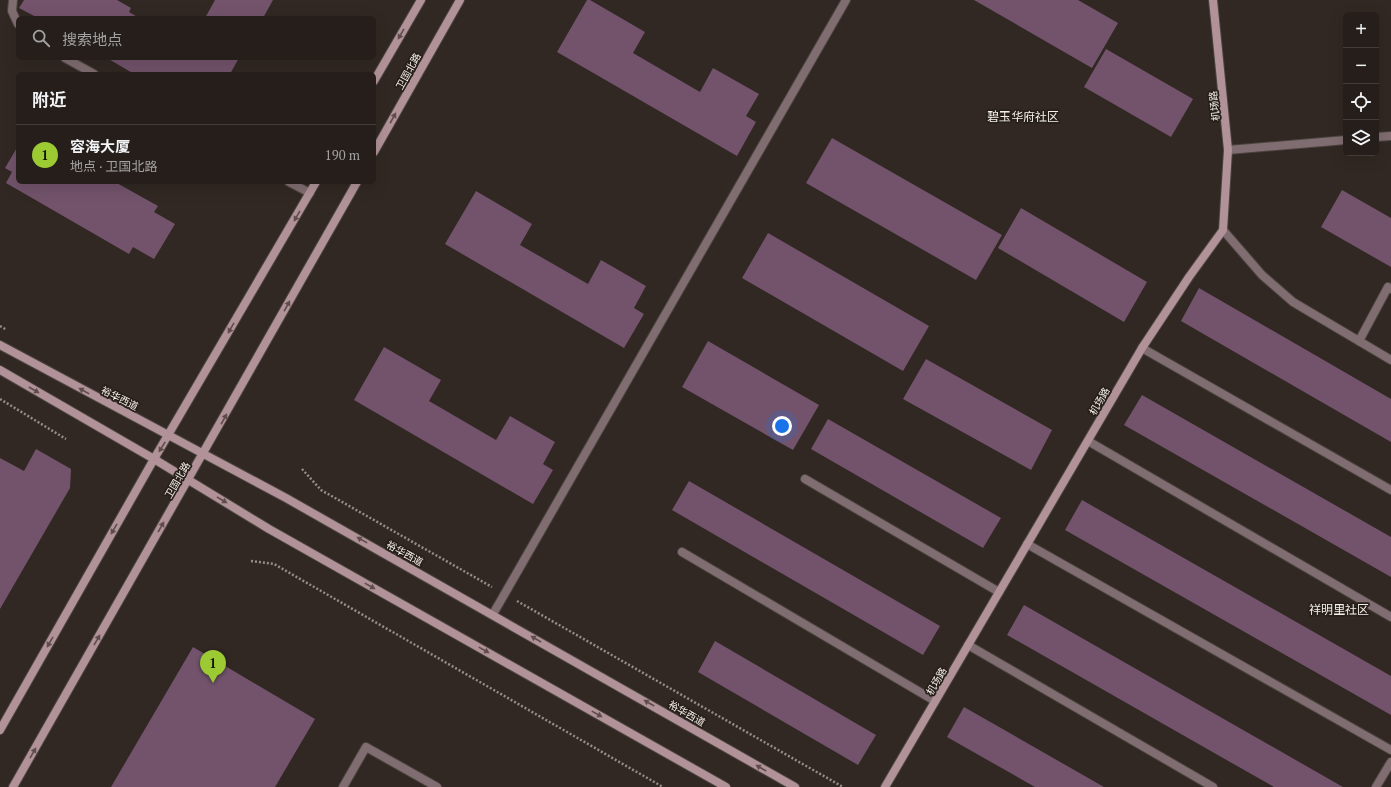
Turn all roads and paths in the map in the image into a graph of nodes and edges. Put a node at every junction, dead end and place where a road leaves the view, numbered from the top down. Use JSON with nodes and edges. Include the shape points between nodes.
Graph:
{"nodes":[{"id":1,"x":13,"y":0,"type":"edge"},
{"id":2,"x":421,"y":0,"type":"edge"},
{"id":3,"x":460,"y":0,"type":"edge"},
{"id":4,"x":846,"y":0,"type":"edge"},
{"id":5,"x":1213,"y":0,"type":"edge"},
{"id":6,"x":16,"y":19,"type":"edge"},
{"id":7,"x":69,"y":60,"type":"edge"},
{"id":8,"x":90,"y":72,"type":"edge"},
{"id":9,"x":376,"y":78,"type":"edge"},
{"id":10,"x":1391,"y":136,"type":"edge"},
{"id":11,"x":1379,"y":137,"type":"edge"},
{"id":12,"x":1343,"y":140,"type":"edge"},
{"id":13,"x":376,"y":148,"type":"edge"},
{"id":14,"x":1228,"y":150,"type":"junction"},
{"id":15,"x":292,"y":184,"type":"edge"},
{"id":16,"x":315,"y":184,"type":"edge"},
{"id":17,"x":356,"y":184,"type":"edge"},
{"id":18,"x":310,"y":194,"type":"junction"},
{"id":19,"x":1223,"y":230,"type":"junction"},
{"id":20,"x":1391,"y":289,"type":"edge"},
{"id":21,"x":1359,"y":341,"type":"junction"},
{"id":22,"x":0,"y":345,"type":"edge"},
{"id":23,"x":1142,"y":348,"type":"junction"},
{"id":24,"x":1391,"y":360,"type":"edge"},
{"id":25,"x":0,"y":370,"type":"edge"},
{"id":26,"x":0,"y":399,"type":"edge"},
{"id":27,"x":169,"y":435,"type":"junction"},
{"id":28,"x":66,"y":438,"type":"dead end"},
{"id":29,"x":1088,"y":441,"type":"junction"},
{"id":30,"x":204,"y":453,"type":"junction"},
{"id":31,"x":154,"y":459,"type":"junction"},
{"id":32,"x":302,"y":469,"type":"dead end"},
{"id":33,"x":805,"y":479,"type":"dead end"},
{"id":34,"x":188,"y":480,"type":"junction"},
{"id":35,"x":1391,"y":490,"type":"edge"},
{"id":36,"x":1027,"y":544,"type":"junction"},
{"id":37,"x":682,"y":552,"type":"dead end"},
{"id":38,"x":251,"y":561,"type":"dead end"},
{"id":39,"x":999,"y":592,"type":"junction"},
{"id":40,"x":504,"y":594,"type":"junction"},
{"id":41,"x":492,"y":614,"type":"junction"},
{"id":42,"x":1391,"y":617,"type":"edge"},
{"id":43,"x":968,"y":645,"type":"junction"},
{"id":44,"x":935,"y":701,"type":"junction"},
{"id":45,"x":0,"y":730,"type":"edge"},
{"id":46,"x":1391,"y":750,"type":"edge"},
{"id":47,"x":1391,"y":762,"type":"edge"},
{"id":48,"x":13,"y":787,"type":"edge"},
{"id":49,"x":343,"y":787,"type":"edge"},
{"id":50,"x":437,"y":787,"type":"edge"},
{"id":51,"x":663,"y":787,"type":"edge"},
{"id":52,"x":726,"y":787,"type":"edge"},
{"id":53,"x":795,"y":787,"type":"edge"},
{"id":54,"x":843,"y":787,"type":"edge"},
{"id":55,"x":885,"y":787,"type":"edge"},
{"id":56,"x":1213,"y":787,"type":"edge"},
{"id":57,"x":1376,"y":787,"type":"edge"}],
"edges":[{"from":1,"to":6,"type":"street","via":[[12,10]]},
{"from":2,"to":9,"type":"main road","one_way":true},
{"from":13,"to":3,"type":"main road","name":"卫国北路","one_way":true},
{"from":4,"to":40,"type":"street"},
{"from":5,"to":14,"type":"main road","name":"机场路"},
{"from":7,"to":8,"type":"street"},
{"from":10,"to":11,"type":"street"},
{"from":12,"to":14,"type":"street"},
{"from":14,"to":19,"type":"main road","name":"机场路"},
{"from":15,"to":18,"type":"street"},
{"from":16,"to":18,"type":"main road"},
{"from":30,"to":17,"type":"main road","name":"卫国北路","one_way":true},
{"from":18,"to":27,"type":"main road","one_way":true},
{"from":19,"to":21,"type":"street","via":[[1262,275],[1293,302]]},
{"from":19,"to":23,"type":"main road","name":"机场路"},
{"from":20,"to":21,"type":"street","via":[[1388,287]]},
{"from":21,"to":24,"type":"street"},
{"from":27,"to":22,"type":"main road","name":"裕华西道","one_way":true},
{"from":23,"to":29,"type":"main road","name":"机场路"},
{"from":23,"to":35,"type":"street"},
{"from":25,"to":31,"type":"main road","one_way":true},
{"from":26,"to":28,"type":"path"},
{"from":27,"to":30,"type":"main road","name":"裕华西道"},
{"from":27,"to":31,"type":"main road","one_way":true},
{"from":29,"to":36,"type":"main road","name":"机场路"},
{"from":29,"to":42,"type":"street"},
{"from":30,"to":34,"type":"main road","name":"卫国北路"},
{"from":41,"to":30,"type":"main road","name":"裕华西道","one_way":true},
{"from":31,"to":34,"type":"main road"},
{"from":31,"to":45,"type":"main road","one_way":true},
{"from":32,"to":40,"type":"path","via":[[321,490]]},
{"from":33,"to":39,"type":"street"},
{"from":48,"to":34,"type":"main road","name":"卫国北路","one_way":true},
{"from":34,"to":52,"type":"main road","one_way":true,"via":[[269,529]]},
{"from":36,"to":39,"type":"main road","name":"机场路"},
{"from":36,"to":46,"type":"street"},
{"from":37,"to":44,"type":"street"},
{"from":38,"to":51,"type":"path","via":[[274,564]]},
{"from":39,"to":43,"type":"main road","name":"机场路"},
{"from":40,"to":41,"type":"street"},
{"from":40,"to":54,"type":"path"},
{"from":53,"to":41,"type":"main road","name":"裕华西道","one_way":true},
{"from":43,"to":44,"type":"main road","name":"机场路"},
{"from":43,"to":56,"type":"street"},
{"from":44,"to":55,"type":"main road","name":"机场路"},
{"from":47,"to":57,"type":"street"},
{"from":49,"to":50,"type":"street","via":[[366,747]]}]}
